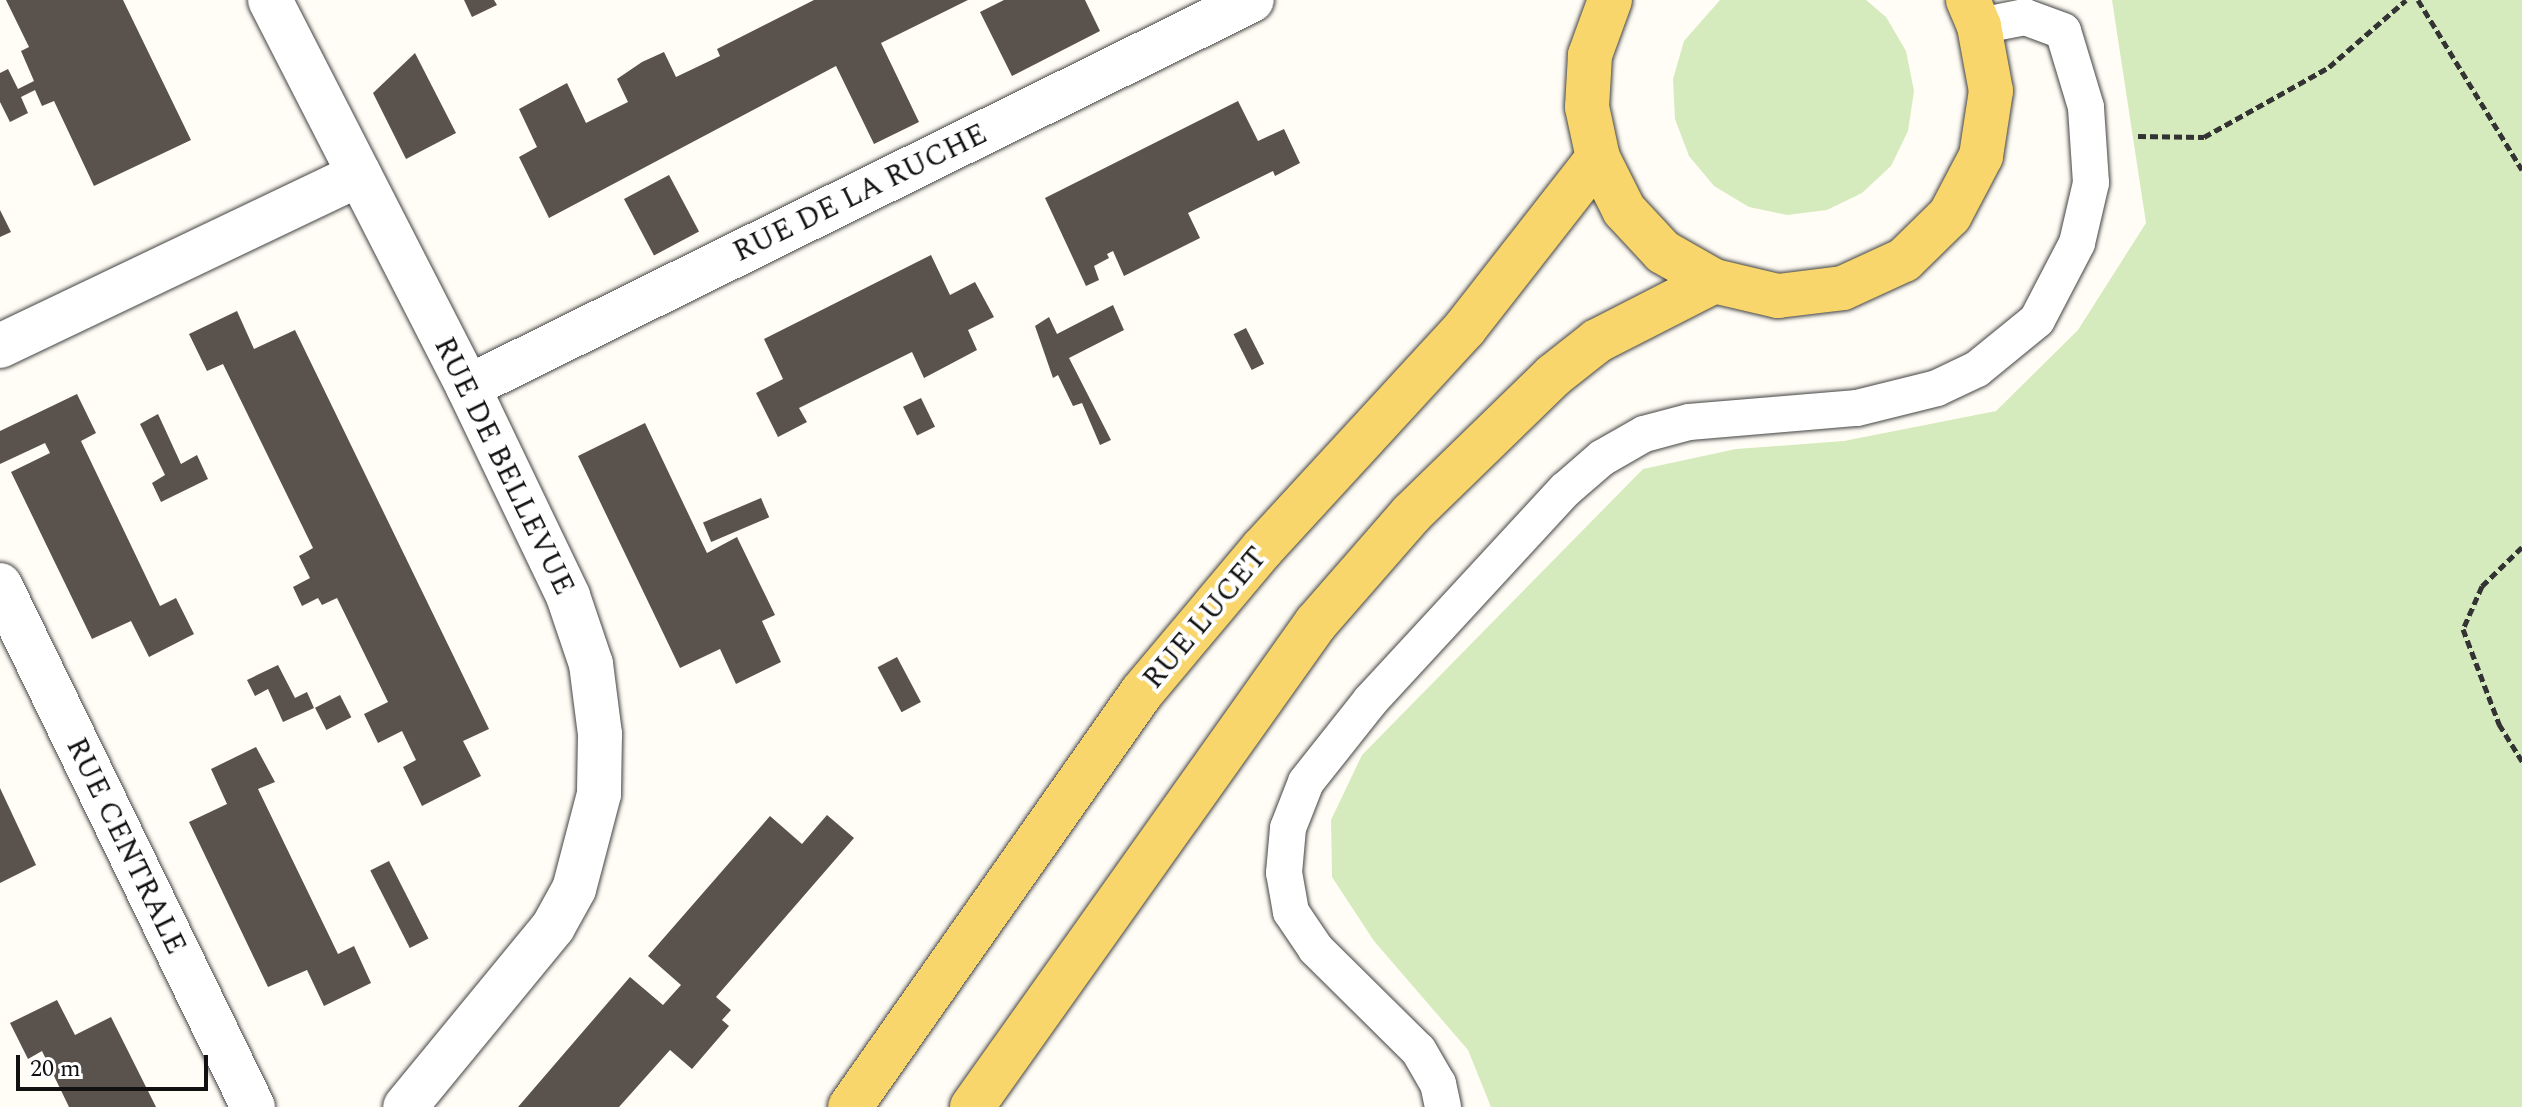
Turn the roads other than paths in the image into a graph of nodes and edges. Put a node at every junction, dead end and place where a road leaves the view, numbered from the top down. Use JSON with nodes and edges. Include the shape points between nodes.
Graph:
{"nodes":[{"id":1,"x":270,"y":0,"type":"edge"},
{"id":2,"x":1252,"y":0,"type":"edge"},
{"id":3,"x":1607,"y":2,"type":"edge"},
{"id":4,"x":1974,"y":13,"type":"edge"},
{"id":5,"x":1598,"y":158,"type":"junction"},
{"id":6,"x":359,"y":175,"type":"junction"},
{"id":7,"x":1714,"y":281,"type":"junction"},
{"id":8,"x":0,"y":346,"type":"edge"},
{"id":9,"x":468,"y":387,"type":"junction"},
{"id":10,"x":0,"y":585,"type":"edge"},
{"id":11,"x":253,"y":1107,"type":"edge"},
{"id":12,"x":405,"y":1107,"type":"edge"},
{"id":13,"x":850,"y":1107,"type":"edge"},
{"id":14,"x":972,"y":1107,"type":"edge"},
{"id":15,"x":1443,"y":1107,"type":"edge"}],
"edges":[{"from":1,"to":6,"type":"street","name":"RUE DE BELLEVUE"},
{"from":2,"to":9,"type":"street","name":"RUE DE LA RUCHE"},
{"from":3,"to":5,"type":"main road","via":[[1590,55],[1587,107]]},
{"from":4,"to":7,"type":"main road","via":[[1991,91],[1981,156],[1950,215],[1904,260],[1843,288],[1778,296]]},
{"from":4,"to":15,"type":"lane","via":[[2025,17],[2063,31],[2077,66],[2091,183],[2077,243],[2037,320],[1977,369],[1897,401],[1689,422],[1644,434],[1602,458],[1565,490],[1371,700],[1306,782],[1288,828],[1284,873],[1291,912],[1316,949],[1418,1050],[1438,1084]]},
{"from":5,"to":7,"type":"main road","via":[[1624,210],[1663,252]]},
{"from":5,"to":13,"type":"main road","name":"RUE LUCET","via":[[1465,328],[1262,549],[1142,692]]},
{"from":6,"to":8,"type":"street"},
{"from":6,"to":9,"type":"street","name":"RUE DE BELLEVUE"},
{"from":7,"to":14,"type":"main road","via":[[1597,341],[1554,375],[1411,514],[1316,623]]},
{"from":9,"to":12,"type":"street","name":"RUE DE BELLEVUE","via":[[568,596],[591,664],[600,734],[599,794],[574,889],[553,927]]},
{"from":10,"to":11,"type":"street","name":"RUE CENTRALE"}]}
